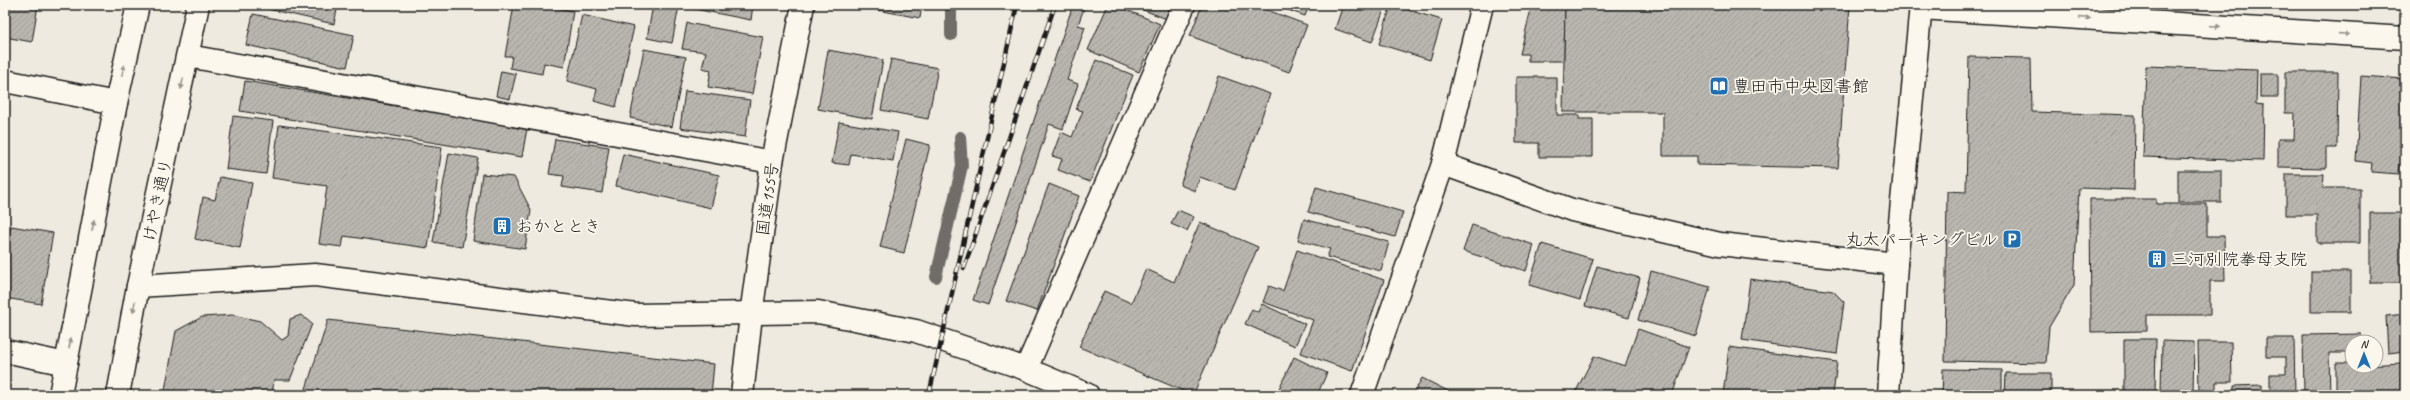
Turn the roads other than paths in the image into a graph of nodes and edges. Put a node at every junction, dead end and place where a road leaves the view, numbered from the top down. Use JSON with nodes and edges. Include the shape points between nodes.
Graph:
{"nodes":[{"id":1,"x":138,"y":5,"type":"edge"},
{"id":2,"x":198,"y":5,"type":"edge"},
{"id":3,"x":803,"y":5,"type":"edge"},
{"id":4,"x":1184,"y":5,"type":"edge"},
{"id":5,"x":1482,"y":5,"type":"edge"},
{"id":6,"x":1920,"y":6,"type":"edge"},
{"id":7,"x":2405,"y":38,"type":"edge"},
{"id":8,"x":188,"y":56,"type":"junction"},
{"id":9,"x":5,"y":81,"type":"edge"},
{"id":10,"x":116,"y":103,"type":"junction"},
{"id":11,"x":772,"y":162,"type":"junction"},
{"id":12,"x":1443,"y":164,"type":"junction"},
{"id":13,"x":1896,"y":264,"type":"junction"},
{"id":14,"x":138,"y":286,"type":"junction"},
{"id":15,"x":750,"y":315,"type":"junction"},
{"id":16,"x":5,"y":351,"type":"edge"},
{"id":17,"x":66,"y":364,"type":"junction"},
{"id":18,"x":1026,"y":369,"type":"junction"},
{"id":19,"x":60,"y":395,"type":"edge"},
{"id":20,"x":118,"y":395,"type":"edge"},
{"id":21,"x":742,"y":395,"type":"edge"},
{"id":22,"x":1088,"y":395,"type":"edge"},
{"id":23,"x":1362,"y":395,"type":"edge"},
{"id":24,"x":1888,"y":395,"type":"edge"}],
"edges":[{"from":10,"to":1,"type":"main road","one_way":true},
{"from":2,"to":8,"type":"main road","name":"けやき通り"},
{"from":3,"to":11,"type":"main road","name":"国道155号"},
{"from":4,"to":18,"type":"main road"},
{"from":5,"to":12,"type":"main road"},
{"from":6,"to":7,"type":"main road","one_way":true},
{"from":6,"to":13,"type":"main road"},
{"from":8,"to":11,"type":"main road"},
{"from":8,"to":14,"type":"main road","name":"けやき通り","one_way":true},
{"from":9,"to":10,"type":"main road"},
{"from":17,"to":10,"type":"main road","one_way":true},
{"from":11,"to":15,"type":"main road","name":"国道155号"},
{"from":12,"to":13,"type":"main road","via":[[1572,210],[1720,244]]},
{"from":12,"to":23,"type":"main road"},
{"from":13,"to":24,"type":"main road"},
{"from":14,"to":15,"type":"main road","via":[[315,275],[636,315]]},
{"from":14,"to":20,"type":"main road","name":"けやき通り","one_way":true},
{"from":15,"to":18,"type":"main road","via":[[818,312],[916,331]]},
{"from":15,"to":21,"type":"main road","name":"国道155号"},
{"from":16,"to":17,"type":"main road"},
{"from":17,"to":19,"type":"main road"},
{"from":18,"to":22,"type":"main road"}]}
